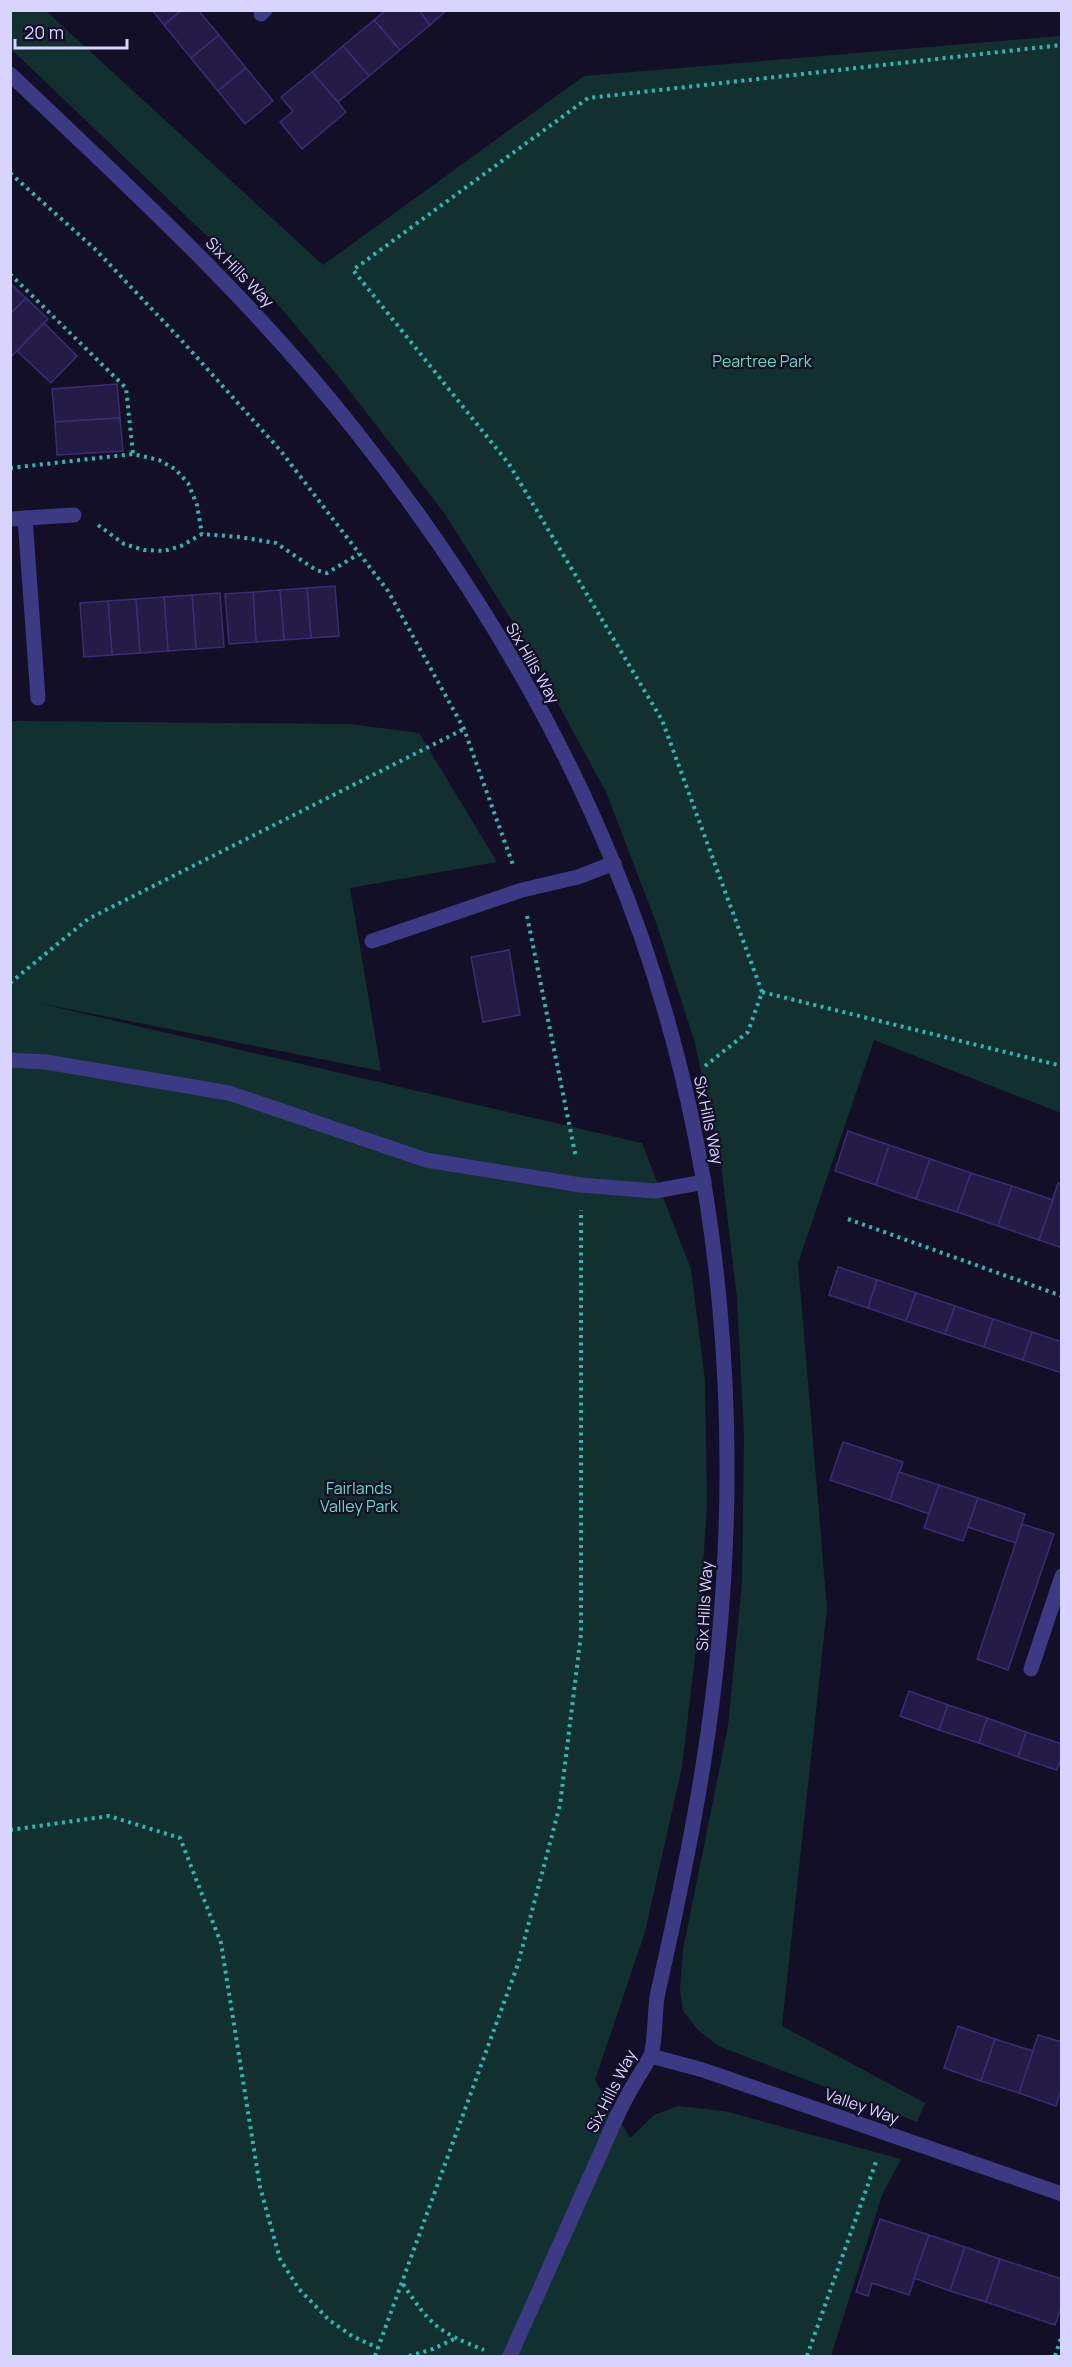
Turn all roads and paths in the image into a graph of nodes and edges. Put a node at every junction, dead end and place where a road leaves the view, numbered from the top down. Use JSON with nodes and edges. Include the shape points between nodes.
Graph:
{"nodes":[{"id":1,"x":1062,"y":45,"type":"edge"},
{"id":2,"x":10,"y":74,"type":"edge"},
{"id":3,"x":10,"y":173,"type":"edge"},
{"id":4,"x":10,"y":274,"type":"edge"},
{"id":5,"x":133,"y":454,"type":"junction"},
{"id":6,"x":10,"y":468,"type":"edge"},
{"id":7,"x":74,"y":515,"type":"joint"},
{"id":8,"x":18,"y":518,"type":"edge"},
{"id":9,"x":202,"y":534,"type":"junction"},
{"id":10,"x":359,"y":555,"type":"junction"},
{"id":11,"x":38,"y":698,"type":"dead end"},
{"id":12,"x":464,"y":729,"type":"junction"},
{"id":13,"x":614,"y":864,"type":"junction"},
{"id":14,"x":522,"y":890,"type":"junction"},
{"id":15,"x":372,"y":941,"type":"dead end"},
{"id":16,"x":10,"y":983,"type":"edge"},
{"id":17,"x":762,"y":992,"type":"junction"},
{"id":18,"x":10,"y":1060,"type":"edge"},
{"id":19,"x":1062,"y":1066,"type":"edge"},
{"id":20,"x":683,"y":1083,"type":"junction"},
{"id":21,"x":704,"y":1182,"type":"junction"},
{"id":22,"x":581,"y":1185,"type":"junction"},
{"id":23,"x":848,"y":1219,"type":"dead end"},
{"id":24,"x":1062,"y":1296,"type":"edge"},
{"id":25,"x":1062,"y":1576,"type":"edge"},
{"id":26,"x":1031,"y":1669,"type":"dead end"},
{"id":27,"x":10,"y":1830,"type":"edge"},
{"id":28,"x":651,"y":2056,"type":"junction"},
{"id":29,"x":886,"y":2134,"type":"junction"},
{"id":30,"x":1062,"y":2194,"type":"edge"},
{"id":31,"x":402,"y":2284,"type":"junction"},
{"id":32,"x":1062,"y":2335,"type":"edge"},
{"id":33,"x":455,"y":2338,"type":"junction"},
{"id":34,"x":378,"y":2348,"type":"junction"},
{"id":35,"x":484,"y":2350,"type":"dead end"},
{"id":36,"x":375,"y":2356,"type":"edge"},
{"id":37,"x":409,"y":2356,"type":"edge"},
{"id":38,"x":510,"y":2356,"type":"edge"},
{"id":39,"x":807,"y":2356,"type":"edge"},
{"id":40,"x":1054,"y":2356,"type":"edge"}],
"edges":[{"from":1,"to":17,"type":"path","via":[[588,98],[353,270],[509,464],[662,720]]},
{"from":2,"to":13,"type":"street","name":"Six Hills Way","via":[[213,268],[356,431],[475,597],[573,771]]},
{"from":3,"to":10,"type":"path","via":[[95,249],[183,342],[280,450]]},
{"from":4,"to":5,"type":"path","via":[[126,388]]},
{"from":5,"to":6,"type":"path"},
{"from":5,"to":9,"type":"path","via":[[159,460],[188,483]]},
{"from":7,"to":8,"type":"street"},
{"from":7,"to":9,"type":"path","via":[[99,526],[124,544],[144,550],[164,551]]},
{"from":8,"to":11,"type":"street"},
{"from":9,"to":10,"type":"path","via":[[276,543],[327,573]]},
{"from":10,"to":12,"type":"path","via":[[387,591]]},
{"from":12,"to":14,"type":"path"},
{"from":12,"to":16,"type":"path","via":[[87,919]]},
{"from":13,"to":14,"type":"street"},
{"from":13,"to":20,"type":"street","name":"Six Hills Way","via":[[663,1005]]},
{"from":14,"to":15,"type":"street"},
{"from":14,"to":22,"type":"path"},
{"from":17,"to":19,"type":"path"},
{"from":17,"to":20,"type":"path","via":[[748,1032]]},
{"from":18,"to":22,"type":"street","via":[[46,1062],[229,1093],[426,1160]]},
{"from":20,"to":21,"type":"street","name":"Six Hills Way"},
{"from":21,"to":22,"type":"street","via":[[655,1191]]},
{"from":21,"to":28,"type":"street","name":"Six Hills Way","via":[[717,1275],[725,1381],[724,1584],[709,1730],[692,1835],[655,2006]]},
{"from":22,"to":31,"type":"path","via":[[581,1634],[560,1805],[518,1964]]},
{"from":23,"to":24,"type":"path"},
{"from":25,"to":26,"type":"street"},
{"from":27,"to":34,"type":"path","via":[[109,1816],[180,1838],[221,1943],[260,2187],[280,2259],[299,2289],[329,2320]]},
{"from":28,"to":29,"type":"street","name":"Valley Way","via":[[703,2070]]},
{"from":28,"to":38,"type":"street","name":"Six Hills Way","via":[[623,2102]]},
{"from":29,"to":30,"type":"street","name":"Valley Way"},
{"from":29,"to":39,"type":"path"},
{"from":31,"to":33,"type":"path","via":[[432,2325]]},
{"from":31,"to":34,"type":"path"},
{"from":32,"to":40,"type":"path"},
{"from":33,"to":35,"type":"path"},
{"from":33,"to":37,"type":"path"},
{"from":34,"to":36,"type":"path"}]}
